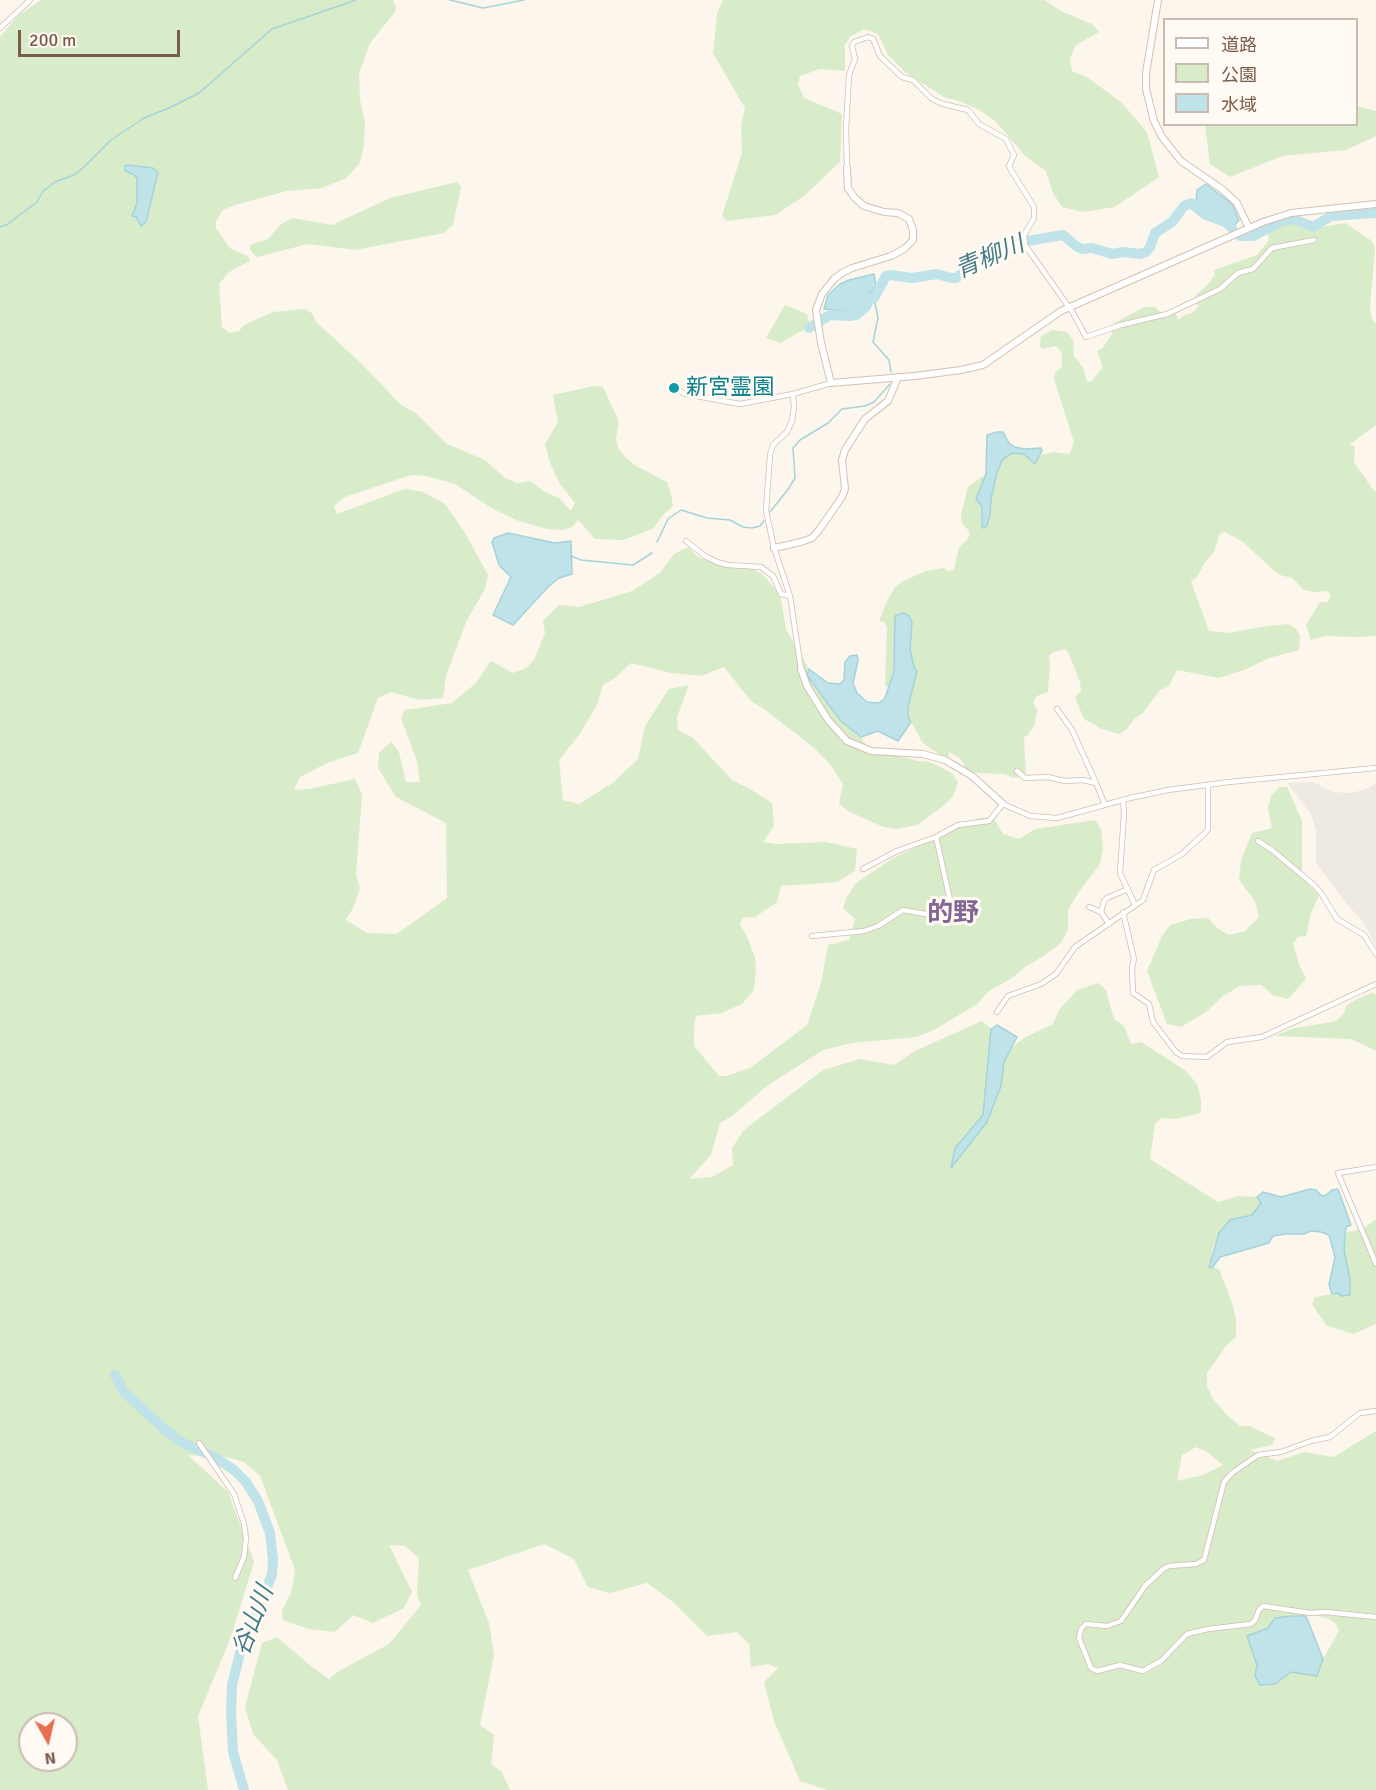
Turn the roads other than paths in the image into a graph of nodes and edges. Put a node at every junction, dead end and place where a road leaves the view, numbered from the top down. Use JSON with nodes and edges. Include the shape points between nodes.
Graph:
{"nodes":[{"id":1,"x":30,"y":0,"type":"edge"},
{"id":2,"x":1158,"y":0,"type":"edge"},
{"id":3,"x":0,"y":28,"type":"edge"},
{"id":4,"x":847,"y":168,"type":"joint"},
{"id":5,"x":1376,"y":204,"type":"edge"},
{"id":6,"x":1249,"y":228,"type":"junction"},
{"id":7,"x":1314,"y":240,"type":"dead end"},
{"id":8,"x":1069,"y":307,"type":"junction"},
{"id":9,"x":898,"y":378,"type":"junction"},
{"id":10,"x":831,"y":382,"type":"junction"},
{"id":11,"x":673,"y":387,"type":"dead end"},
{"id":12,"x":793,"y":394,"type":"junction"},
{"id":13,"x":686,"y":541,"type":"dead end"},
{"id":14,"x":774,"y":548,"type":"junction"},
{"id":15,"x":790,"y":596,"type":"junction"},
{"id":16,"x":801,"y":669,"type":"joint"},
{"id":17,"x":1057,"y":709,"type":"dead end"},
{"id":18,"x":1376,"y":768,"type":"edge"},
{"id":19,"x":1017,"y":771,"type":"dead end"},
{"id":20,"x":1096,"y":783,"type":"junction"},
{"id":21,"x":1208,"y":784,"type":"junction"},
{"id":22,"x":1123,"y":801,"type":"junction"},
{"id":23,"x":1004,"y":804,"type":"junction"},
{"id":24,"x":1105,"y":805,"type":"junction"},
{"id":25,"x":936,"y":837,"type":"junction"},
{"id":26,"x":1258,"y":842,"type":"dead end"},
{"id":27,"x":863,"y":869,"type":"dead end"},
{"id":28,"x":1128,"y":889,"type":"junction"},
{"id":29,"x":1135,"y":905,"type":"junction"},
{"id":30,"x":1089,"y":907,"type":"dead end"},
{"id":31,"x":1101,"y":912,"type":"junction"},
{"id":32,"x":1124,"y":912,"type":"junction"},
{"id":33,"x":1109,"y":924,"type":"junction"},
{"id":34,"x":812,"y":936,"type":"dead end"},
{"id":35,"x":1376,"y":954,"type":"edge"},
{"id":36,"x":1376,"y":984,"type":"edge"},
{"id":37,"x":997,"y":1012,"type":"dead end"},
{"id":38,"x":1376,"y":1167,"type":"edge"},
{"id":39,"x":1376,"y":1264,"type":"edge"},
{"id":40,"x":1376,"y":1411,"type":"edge"},
{"id":41,"x":199,"y":1443,"type":"dead end"},
{"id":42,"x":235,"y":1578,"type":"dead end"},
{"id":43,"x":1376,"y":1617,"type":"edge"}],
"edges":[{"from":1,"to":3,"type":"street"},
{"from":2,"to":6,"type":"street","via":[[1146,81],[1154,121],[1181,161],[1237,203]]},
{"from":4,"to":8,"type":"street","via":[[849,75],[855,59],[852,46],[868,37],[873,39],[880,56],[902,77],[913,80],[926,95],[968,110],[978,124],[1006,139],[1014,155],[1009,166],[1034,207],[1034,218],[1024,231],[1025,242]]},
{"from":4,"to":10,"type":"street","via":[[848,188],[854,197],[864,206],[909,219],[913,240],[891,256],[852,268],[834,279],[822,294],[817,317]]},
{"from":5,"to":6,"type":"street","via":[[1291,213]]},
{"from":6,"to":8,"type":"street"},
{"from":7,"to":8,"type":"street","via":[[1272,248],[1253,269],[1238,273],[1220,289],[1167,314],[1097,334],[1086,337]]},
{"from":8,"to":9,"type":"street","via":[[983,365]]},
{"from":9,"to":10,"type":"street"},
{"from":9,"to":14,"type":"street","via":[[888,401],[865,419],[845,450],[842,497],[819,530],[812,538]]},
{"from":10,"to":12,"type":"street"},
{"from":11,"to":12,"type":"street","via":[[685,394],[740,404]]},
{"from":12,"to":14,"type":"street","via":[[792,422],[773,445],[770,455],[766,511]]},
{"from":13,"to":15,"type":"street","via":[[717,562],[761,567],[773,576],[781,594]]},
{"from":14,"to":15,"type":"street"},
{"from":15,"to":16,"type":"street"},
{"from":16,"to":23,"type":"street","via":[[828,720],[847,741],[871,751],[923,754],[945,760],[972,776]]},
{"from":17,"to":20,"type":"street","via":[[1072,730]]},
{"from":18,"to":21,"type":"street"},
{"from":19,"to":20,"type":"street","via":[[1024,778]]},
{"from":20,"to":24,"type":"street"},
{"from":21,"to":22,"type":"street"},
{"from":21,"to":29,"type":"street","via":[[1208,829],[1182,854],[1154,870],[1143,900]]},
{"from":22,"to":24,"type":"street"},
{"from":22,"to":28,"type":"street","via":[[1120,873]]},
{"from":23,"to":24,"type":"street","via":[[1030,816],[1049,819]]},
{"from":23,"to":25,"type":"street","via":[[989,821],[965,823]]},
{"from":25,"to":27,"type":"street"},
{"from":25,"to":34,"type":"street","via":[[950,900],[938,915],[903,910],[864,931]]},
{"from":26,"to":35,"type":"street","via":[[1314,885],[1337,919],[1364,935]]},
{"from":28,"to":29,"type":"street"},
{"from":28,"to":31,"type":"street","via":[[1107,898]]},
{"from":29,"to":32,"type":"street"},
{"from":30,"to":31,"type":"street"},
{"from":31,"to":33,"type":"street"},
{"from":32,"to":33,"type":"street"},
{"from":32,"to":36,"type":"street","via":[[1134,958],[1133,993],[1149,1004],[1153,1022],[1182,1056],[1207,1058],[1227,1042],[1262,1037]]},
{"from":33,"to":37,"type":"street","via":[[1075,947],[1056,974],[1008,996]]},
{"from":38,"to":39,"type":"street","via":[[1338,1173]]},
{"from":40,"to":43,"type":"street","via":[[1360,1413],[1330,1437],[1258,1455],[1232,1473],[1224,1482],[1204,1560],[1163,1569],[1144,1586],[1121,1621],[1107,1626],[1086,1624],[1079,1638],[1091,1668],[1096,1671],[1120,1665],[1143,1671],[1161,1661],[1187,1634],[1251,1624],[1263,1606]]},
{"from":41,"to":42,"type":"street","via":[[234,1494],[244,1524],[244,1557]]}]}
